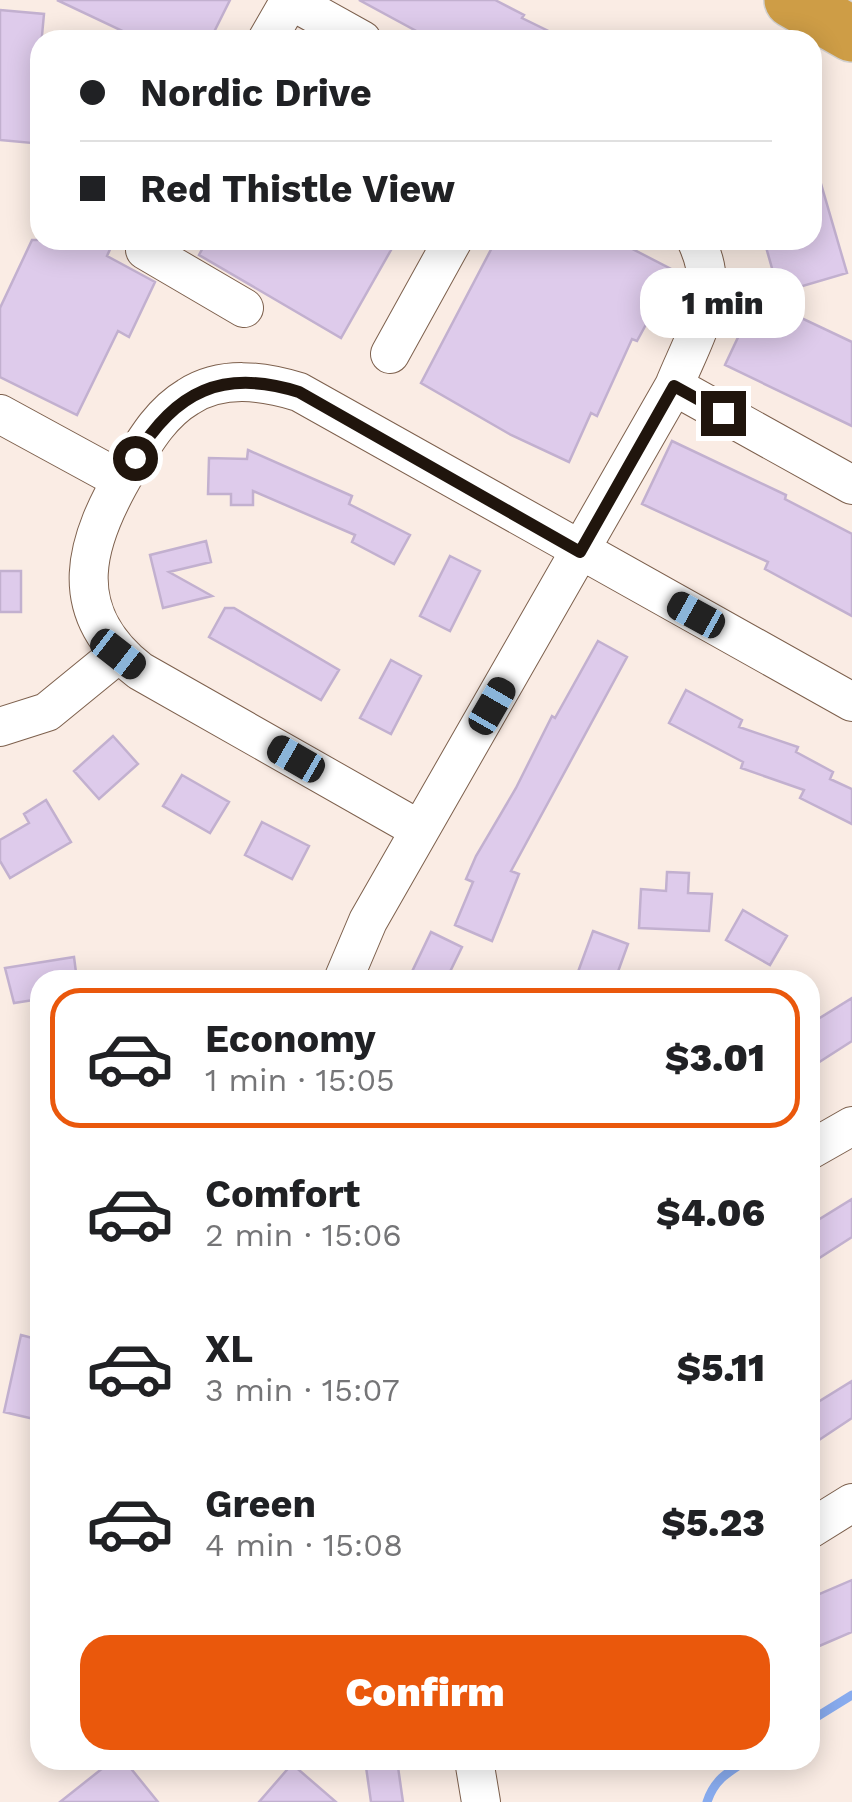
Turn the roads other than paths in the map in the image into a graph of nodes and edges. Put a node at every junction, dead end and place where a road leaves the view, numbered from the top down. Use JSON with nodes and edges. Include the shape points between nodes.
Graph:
{"nodes":[{"id":1,"x":290,"y":0,"type":"edge"},
{"id":2,"x":792,"y":0,"type":"edge"},
{"id":3,"x":273,"y":30,"type":"edge"},
{"id":4,"x":344,"y":30,"type":"edge"},
{"id":5,"x":852,"y":34,"type":"edge"},
{"id":6,"x":151,"y":250,"type":"edge"},
{"id":7,"x":447,"y":250,"type":"edge"},
{"id":8,"x":701,"y":250,"type":"edge"},
{"id":9,"x":244,"y":308,"type":"dead end"},
{"id":10,"x":390,"y":354,"type":"dead end"},
{"id":11,"x":674,"y":386,"type":"junction"},
{"id":12,"x":0,"y":414,"type":"edge"},
{"id":13,"x":122,"y":480,"type":"junction"},
{"id":14,"x":852,"y":485,"type":"edge"},
{"id":15,"x":580,"y":552,"type":"junction"},
{"id":16,"x":118,"y":654,"type":"junction"},
{"id":17,"x":852,"y":702,"type":"edge"},
{"id":18,"x":0,"y":727,"type":"edge"},
{"id":19,"x":420,"y":830,"type":"junction"},
{"id":20,"x":347,"y":970,"type":"edge"},
{"id":21,"x":852,"y":1126,"type":"edge"},
{"id":22,"x":820,"y":1144,"type":"edge"},
{"id":23,"x":852,"y":1503,"type":"edge"},
{"id":24,"x":820,"y":1524,"type":"edge"},
{"id":25,"x":476,"y":1770,"type":"edge"},
{"id":26,"x":481,"y":1802,"type":"edge"}],
"edges":[{"from":1,"to":3,"type":"street"},
{"from":1,"to":4,"type":"street"},
{"from":2,"to":5,"type":"highway"},
{"from":6,"to":9,"type":"street"},
{"from":7,"to":10,"type":"street"},
{"from":8,"to":11,"type":"street","via":[[707,308]]},
{"from":11,"to":14,"type":"street"},
{"from":11,"to":15,"type":"street"},
{"from":12,"to":13,"type":"street"},
{"from":13,"to":15,"type":"street","via":[[148,436],[190,396],[217,385],[269,382],[299,392]]},
{"from":13,"to":16,"type":"street","via":[[89,558],[93,607]]},
{"from":15,"to":17,"type":"street"},
{"from":15,"to":19,"type":"street"},
{"from":16,"to":18,"type":"street","via":[[47,712]]},
{"from":16,"to":19,"type":"street"},
{"from":19,"to":20,"type":"street"},
{"from":21,"to":22,"type":"street"},
{"from":23,"to":24,"type":"street"},
{"from":25,"to":26,"type":"street"}]}
